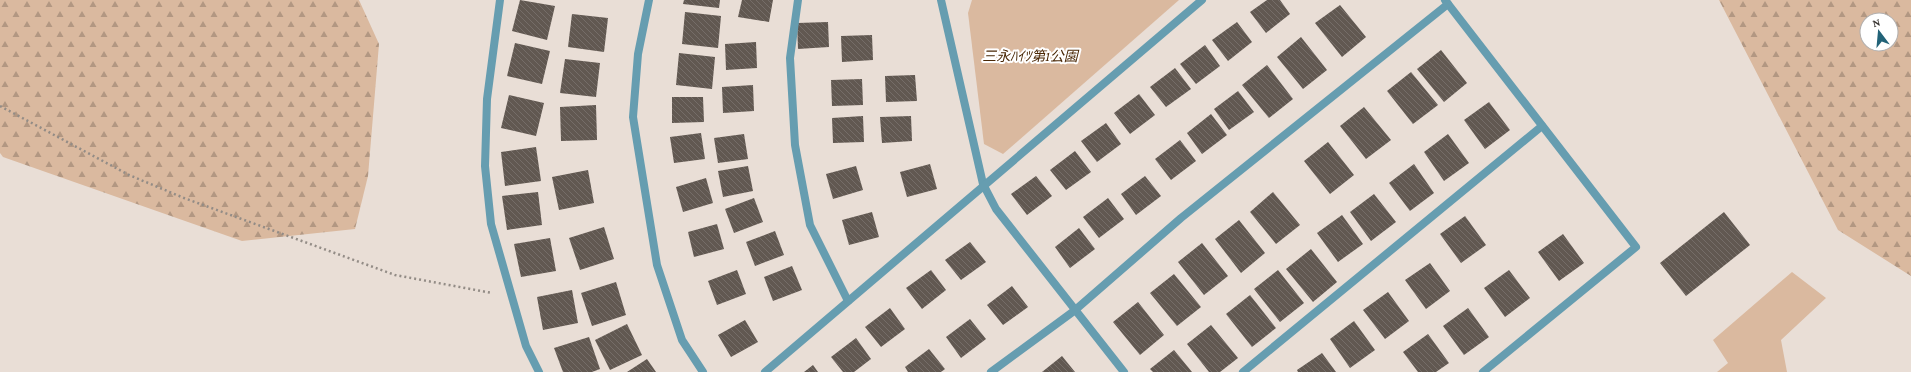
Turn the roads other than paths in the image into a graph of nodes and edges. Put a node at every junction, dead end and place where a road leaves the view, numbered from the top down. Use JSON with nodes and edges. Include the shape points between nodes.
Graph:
{"nodes":[{"id":1,"x":500,"y":0,"type":"edge"},
{"id":2,"x":649,"y":0,"type":"edge"},
{"id":3,"x":798,"y":0,"type":"edge"},
{"id":4,"x":941,"y":0,"type":"edge"},
{"id":5,"x":1202,"y":0,"type":"edge"},
{"id":6,"x":1446,"y":2,"type":"edge"},
{"id":7,"x":1542,"y":126,"type":"junction"},
{"id":8,"x":983,"y":184,"type":"junction"},
{"id":9,"x":848,"y":301,"type":"junction"},
{"id":10,"x":1074,"y":310,"type":"junction"},
{"id":11,"x":540,"y":372,"type":"edge"},
{"id":12,"x":704,"y":372,"type":"edge"},
{"id":13,"x":765,"y":372,"type":"edge"},
{"id":14,"x":991,"y":372,"type":"edge"},
{"id":15,"x":1124,"y":372,"type":"edge"},
{"id":16,"x":1243,"y":372,"type":"edge"},
{"id":17,"x":1483,"y":372,"type":"edge"}],
"edges":[{"from":1,"to":11,"type":"street","via":[[487,99],[485,166],[492,224],[526,346]]},
{"from":2,"to":12,"type":"street","via":[[638,54],[633,117],[657,265],[682,340]]},
{"from":3,"to":9,"type":"street","via":[[790,58],[795,145],[810,225]]},
{"from":4,"to":8,"type":"street"},
{"from":5,"to":8,"type":"street"},
{"from":6,"to":7,"type":"street"},
{"from":6,"to":10,"type":"street","via":[[1181,218]]},
{"from":7,"to":16,"type":"street"},
{"from":7,"to":17,"type":"street","via":[[1636,247]]},
{"from":8,"to":9,"type":"street"},
{"from":8,"to":10,"type":"street","via":[[996,209]]},
{"from":9,"to":13,"type":"street"},
{"from":10,"to":14,"type":"street"},
{"from":10,"to":15,"type":"street"}]}
